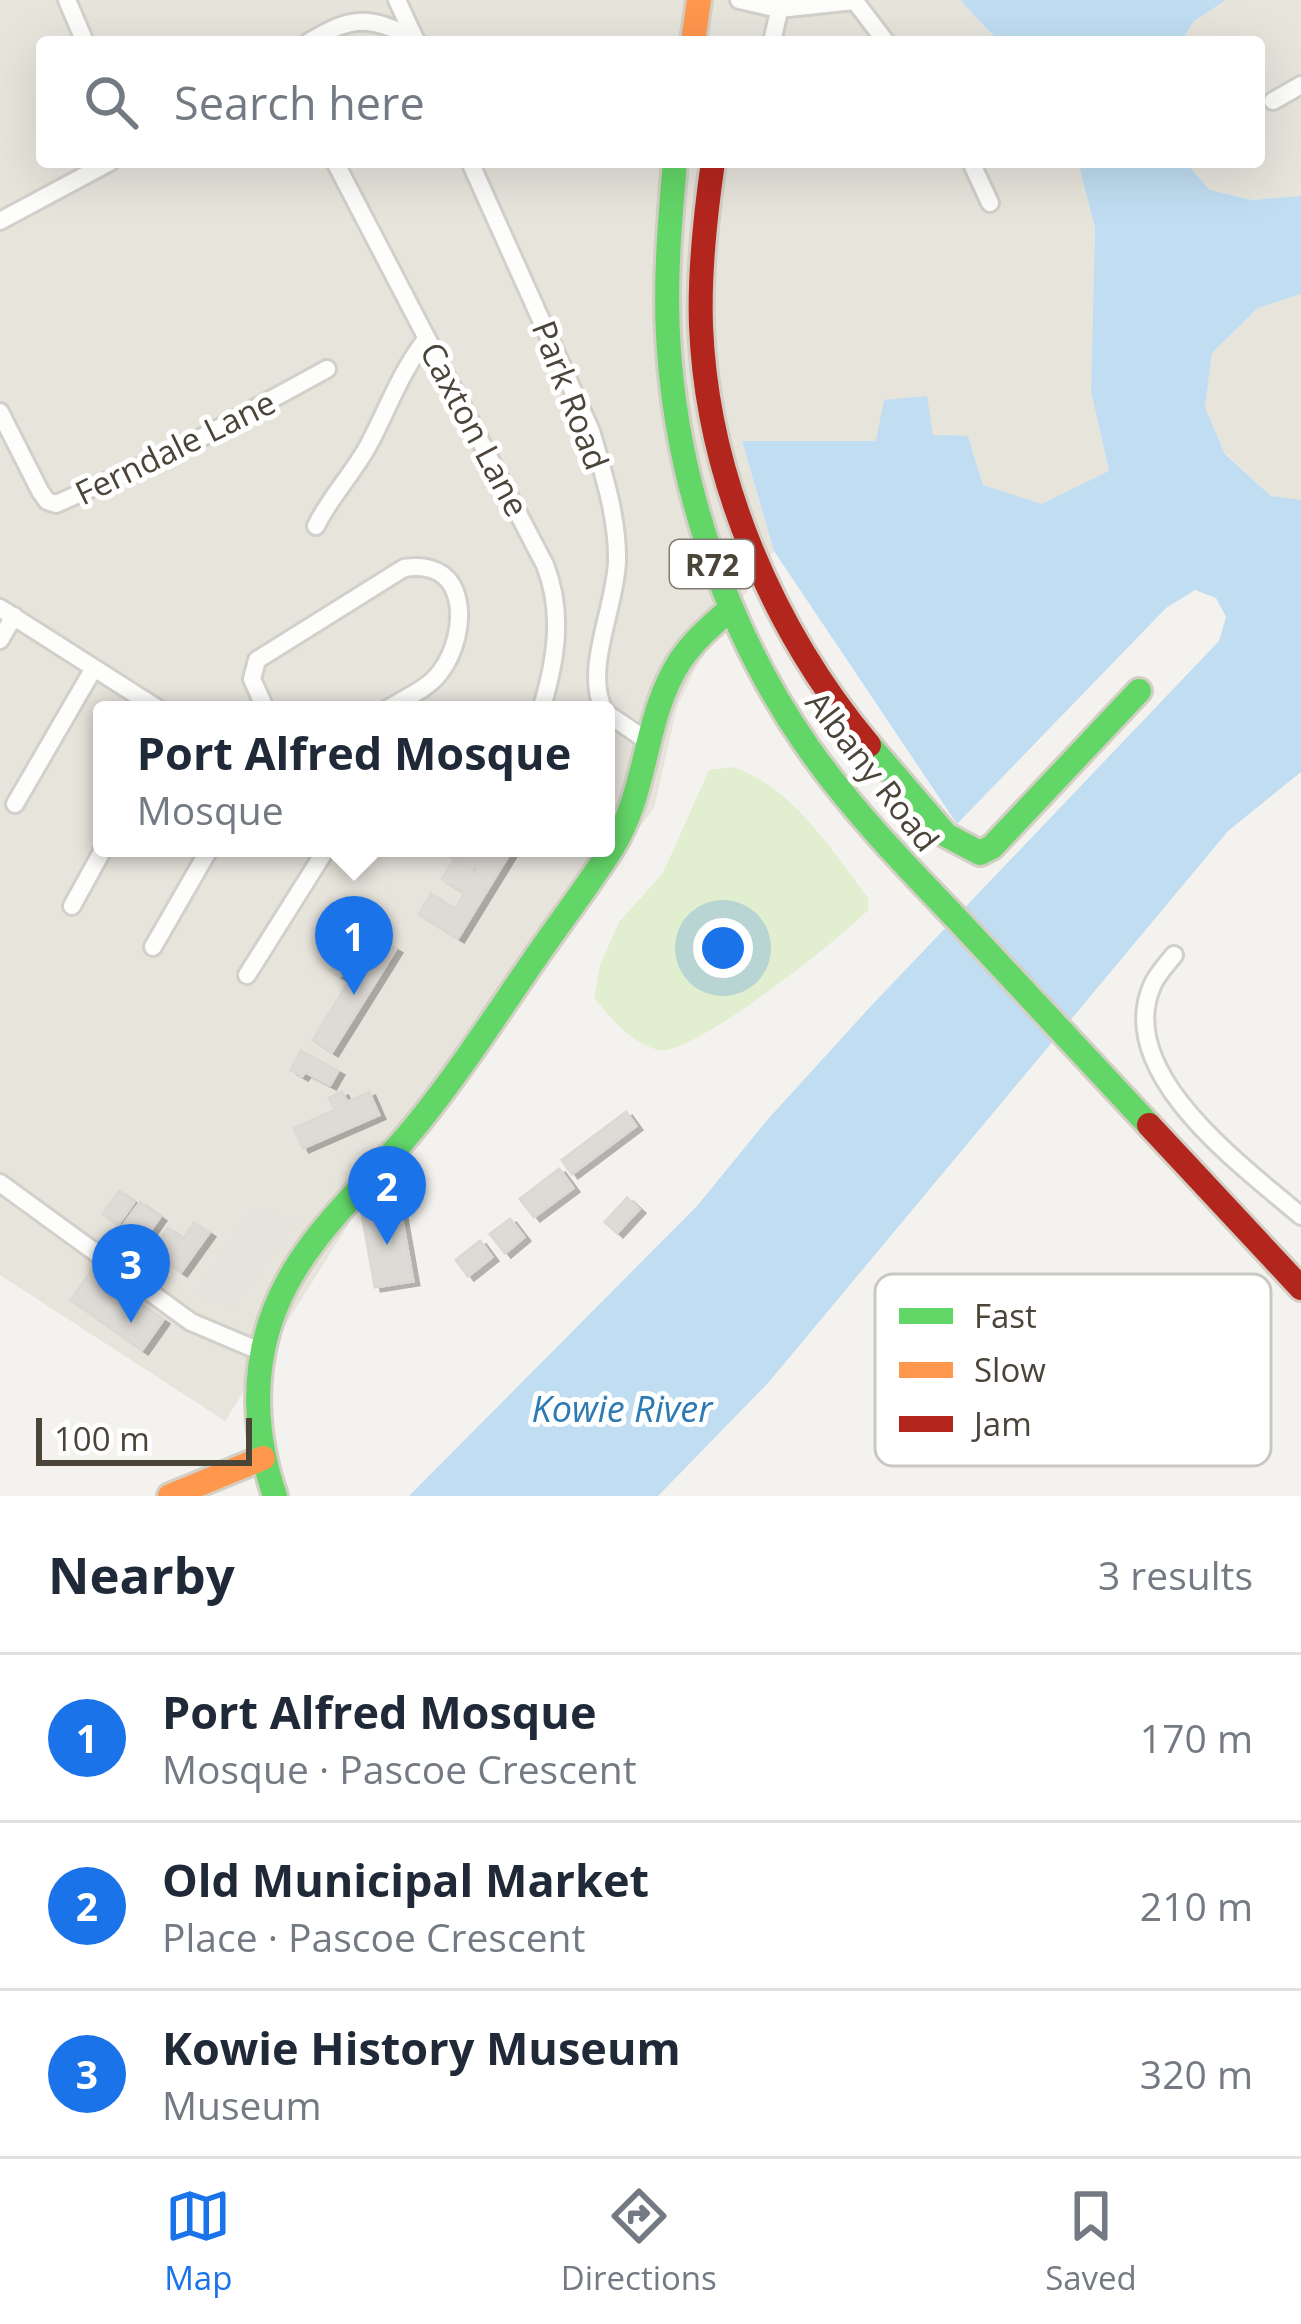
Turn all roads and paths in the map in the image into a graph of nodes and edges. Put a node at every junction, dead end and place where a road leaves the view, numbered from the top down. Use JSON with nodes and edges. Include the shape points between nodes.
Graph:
{"nodes":[{"id":1,"x":67,"y":0,"type":"edge"},
{"id":2,"x":363,"y":0,"type":"edge"},
{"id":3,"x":397,"y":0,"type":"edge"},
{"id":4,"x":699,"y":0,"type":"edge"},
{"id":5,"x":739,"y":0,"type":"edge"},
{"id":6,"x":854,"y":0,"type":"edge"},
{"id":7,"x":780,"y":4,"type":"edge"},
{"id":8,"x":354,"y":19,"type":"junction"},
{"id":9,"x":82,"y":36,"type":"edge"},
{"id":10,"x":324,"y":36,"type":"edge"},
{"id":11,"x":407,"y":36,"type":"edge"},
{"id":12,"x":414,"y":36,"type":"edge"},
{"id":13,"x":693,"y":36,"type":"edge"},
{"id":14,"x":773,"y":36,"type":"edge"},
{"id":15,"x":881,"y":36,"type":"edge"},
{"id":16,"x":1301,"y":85,"type":"edge"},
{"id":17,"x":1273,"y":101,"type":"dead end"},
{"id":18,"x":98,"y":168,"type":"edge"},
{"id":19,"x":338,"y":168,"type":"edge"},
{"id":20,"x":473,"y":168,"type":"edge"},
{"id":21,"x":674,"y":168,"type":"edge"},
{"id":22,"x":712,"y":168,"type":"edge"},
{"id":23,"x":974,"y":168,"type":"edge"},
{"id":24,"x":990,"y":203,"type":"dead end"},
{"id":25,"x":1,"y":217,"type":"edge"},
{"id":26,"x":427,"y":338,"type":"junction"},
{"id":27,"x":327,"y":370,"type":"dead end"},
{"id":28,"x":0,"y":412,"type":"edge"},
{"id":29,"x":316,"y":526,"type":"dead end"},
{"id":30,"x":730,"y":609,"type":"junction"},
{"id":31,"x":7,"y":612,"type":"edge"},
{"id":32,"x":0,"y":640,"type":"edge"},
{"id":33,"x":94,"y":668,"type":"junction"},
{"id":34,"x":1139,"y":691,"type":"dead end"},
{"id":35,"x":146,"y":701,"type":"edge"},
{"id":36,"x":262,"y":701,"type":"edge"},
{"id":37,"x":400,"y":701,"type":"edge"},
{"id":38,"x":543,"y":701,"type":"edge"},
{"id":39,"x":599,"y":701,"type":"edge"},
{"id":40,"x":615,"y":719,"type":"edge"},
{"id":41,"x":652,"y":744,"type":"junction"},
{"id":42,"x":15,"y":804,"type":"dead end"},
{"id":43,"x":615,"y":840,"type":"edge"},
{"id":44,"x":99,"y":857,"type":"edge"},
{"id":45,"x":205,"y":857,"type":"edge"},
{"id":46,"x":321,"y":857,"type":"edge"},
{"id":47,"x":603,"y":857,"type":"edge"},
{"id":48,"x":72,"y":905,"type":"dead end"},
{"id":49,"x":153,"y":947,"type":"dead end"},
{"id":50,"x":1174,"y":955,"type":"dead end"},
{"id":51,"x":247,"y":976,"type":"dead end"},
{"id":52,"x":0,"y":1183,"type":"edge"},
{"id":53,"x":1301,"y":1216,"type":"edge"},
{"id":54,"x":1301,"y":1288,"type":"edge"},
{"id":55,"x":262,"y":1352,"type":"junction"},
{"id":56,"x":263,"y":1458,"type":"junction"},
{"id":57,"x":170,"y":1496,"type":"edge"},
{"id":58,"x":274,"y":1496,"type":"edge"}],
"edges":[{"from":1,"to":9,"type":"street"},
{"from":2,"to":8,"type":"street"},
{"from":3,"to":12,"type":"street"},
{"from":4,"to":13,"type":"street"},
{"from":5,"to":7,"type":"street"},
{"from":6,"to":7,"type":"street"},
{"from":6,"to":15,"type":"street"},
{"from":7,"to":14,"type":"street"},
{"from":8,"to":10,"type":"street"},
{"from":8,"to":11,"type":"street"},
{"from":16,"to":17,"type":"street"},
{"from":18,"to":25,"type":"street"},
{"from":19,"to":26,"type":"street","name":"Caxton Lane"},
{"from":20,"to":39,"type":"street","name":"Park Road","via":[[603,472],[617,559]]},
{"from":21,"to":30,"type":"street","name":"Albany Road","number":"R72","via":[[666,247],[670,371],[696,515]]},
{"from":22,"to":34,"type":"street","via":[[703,320],[721,455],[778,614],[833,704],[930,815],[980,853]]},
{"from":23,"to":24,"type":"street"},
{"from":26,"to":29,"type":"street"},
{"from":26,"to":38,"type":"street","name":"Caxton Lane","via":[[556,593],[559,620]]},
{"from":27,"to":28,"type":"street","name":"Ferndale Lane","via":[[56,504],[40,490]]},
{"from":30,"to":41,"type":"street","via":[[674,669]]},
{"from":30,"to":54,"type":"street","name":"Albany Road","number":"R72","via":[[811,756]]},
{"from":31,"to":32,"type":"street"},
{"from":31,"to":33,"type":"street"},
{"from":33,"to":35,"type":"street"},
{"from":33,"to":42,"type":"street"},
{"from":36,"to":37,"type":"street","via":[[252,680],[257,660],[404,568],[425,569],[456,592],[461,621],[437,677]]},
{"from":40,"to":41,"type":"street","name":"Park Road"},
{"from":41,"to":43,"type":"street"},
{"from":44,"to":48,"type":"street"},
{"from":45,"to":49,"type":"street"},
{"from":46,"to":51,"type":"street"},
{"from":47,"to":55,"type":"street","via":[[427,1111],[302,1255]]},
{"from":50,"to":53,"type":"street","via":[[1150,989],[1148,1047],[1156,1069],[1202,1128]]},
{"from":52,"to":55,"type":"street","via":[[191,1322]]},
{"from":55,"to":56,"type":"street"},
{"from":56,"to":57,"type":"street"},
{"from":56,"to":58,"type":"street"}]}
